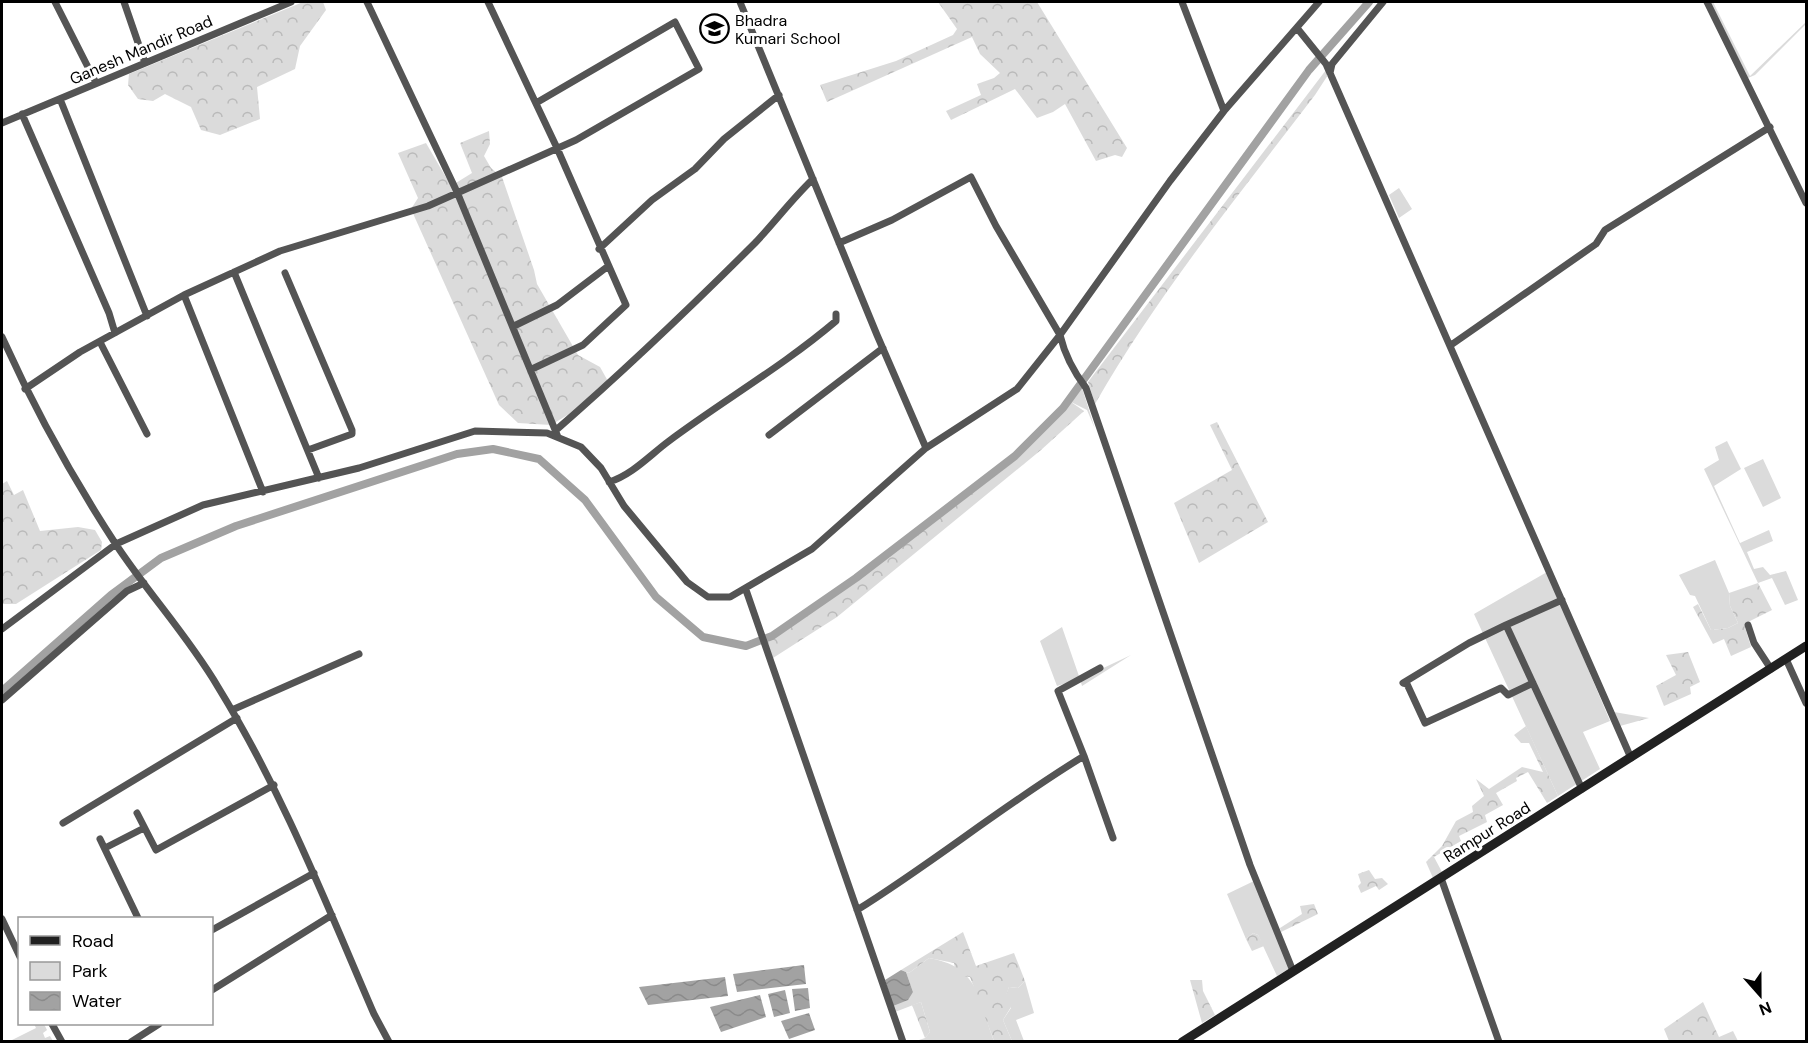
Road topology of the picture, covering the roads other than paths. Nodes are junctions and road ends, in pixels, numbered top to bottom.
1 (55, 2) edge
2 (123, 2) edge
3 (291, 2) edge
4 (367, 2) edge
5 (488, 2) edge
6 (740, 2) edge
7 (1182, 2) edge
8 (1319, 2) edge
9 (1383, 2) edge
10 (1707, 2) edge
11 (1297, 28) junction
12 (145, 63) junction
13 (1330, 74) junction
14 (96, 83) junction
15 (779, 94) junction
16 (60, 99) junction
17 (536, 103) junction
18 (1224, 111) junction
19 (22, 114) junction
20 (2, 123) edge
21 (1770, 127) junction
22 (557, 148) junction
23 (813, 179) junction
24 (457, 192) junction
25 (1806, 202) edge
26 (839, 243) junction
27 (599, 249) junction
28 (608, 267) junction
29 (234, 272) junction
30 (285, 273) dead end
31 (184, 295) junction
32 (836, 314) dead end
33 (147, 316) junction
34 (514, 326) junction
35 (115, 333) junction
36 (1060, 335) junction
37 (2, 337) edge
38 (100, 342) junction
39 (1451, 345) junction
40 (883, 348) junction
41 (532, 369) junction
42 (25, 389) junction
43 (147, 434) dead end
44 (556, 434) junction
45 (769, 435) dead end
46 (927, 448) junction
47 (308, 450) junction
48 (319, 478) junction
49 (609, 482) junction
50 (263, 492) junction
51 (116, 544) junction
52 (143, 581) junction
53 (746, 590) junction
54 (1562, 600) junction
55 (1748, 625) dead end
56 (1506, 626) junction
57 (2, 629) edge
58 (1806, 646) edge
59 (359, 654) dead end
60 (1786, 659) junction
61 (1100, 668) dead end
62 (1771, 669) junction
63 (1533, 683) junction
64 (2, 700) edge
65 (1806, 703) edge
66 (232, 710) junction
67 (237, 718) junction
68 (1084, 756) junction
69 (1630, 758) junction
70 (274, 785) junction
71 (1582, 789) junction
72 (137, 813) dead end
73 (63, 823) dead end
74 (144, 828) junction
75 (1113, 838) dead end
76 (100, 839) dead end
77 (105, 848) junction
78 (314, 873) junction
79 (1441, 878) junction
80 (857, 910) junction
81 (332, 915) junction
82 (138, 917) edge
83 (2, 919) edge
84 (213, 929) edge
85 (18, 953) edge
86 (1293, 971) junction
87 (213, 989) edge
88 (53, 1025) edge
89 (156, 1025) edge
90 (62, 1041) edge
91 (131, 1041) edge
92 (389, 1041) edge
93 (903, 1041) edge
94 (1182, 1041) edge
95 (1499, 1041) edge

1 - 14 street
2 - 12 street
3 - 12 street, Ganesh Mandir Road
4 - 24 street
5 - 17 street
6 - 15 street
7 - 18 street
8 - 11 street
9 - 13 street
10 - 21 street
11 - 13 street
11 - 18 street
12 - 14 street, Ganesh Mandir Road
13 - 39 street
14 - 16 street, Ganesh Mandir Road
15 - 23 street
15 - 27 street
16 - 19 street, Ganesh Mandir Road
16 - 33 street
17 - 22 street
17 - 22 street
18 - 36 street
19 - 20 street, Ganesh Mandir Road
19 - 35 street
21 - 25 street
21 - 39 street
22 - 24 street
22 - 27 street
23 - 26 street
23 - 44 street
24 - 29 street
24 - 34 street
26 - 36 street
26 - 40 street
27 - 28 street
28 - 34 street
28 - 41 street
29 - 31 street
29 - 47 street
30 - 47 street
31 - 33 street
31 - 50 street
32 - 49 street
33 - 35 street
34 - 41 street
35 - 38 street
36 - 46 street
36 - 86 street
37 - 42 street
38 - 42 street
38 - 43 street
39 - 54 street
40 - 45 street
40 - 46 street
41 - 44 street
42 - 51 street
44 - 48 street
44 - 49 street
46 - 53 street
47 - 48 street
48 - 50 street
49 - 53 street
50 - 51 street
51 - 52 street
51 - 57 street
52 - 64 street
52 - 66 street
53 - 80 street
54 - 56 street
54 - 69 street
55 - 62 street
56 - 63 street
56 - 63 street
58 - 60 main road, Rampur Road
59 - 66 street
60 - 62 main road, Rampur Road
60 - 65 street
61 - 68 street
62 - 69 main road, Rampur Road
63 - 71 street
66 - 67 street
67 - 70 street
67 - 73 street
68 - 75 street
68 - 80 street
69 - 71 main road, Rampur Road
70 - 74 street
70 - 78 street
71 - 79 main road, Rampur Road
72 - 74 street
74 - 77 street
76 - 77 street
77 - 82 street
78 - 81 street
78 - 84 street
79 - 86 main road, Rampur Road
79 - 95 street
80 - 93 street
81 - 87 street
81 - 92 street
83 - 85 street
86 - 94 main road, Rampur Road
88 - 90 street
89 - 91 street

